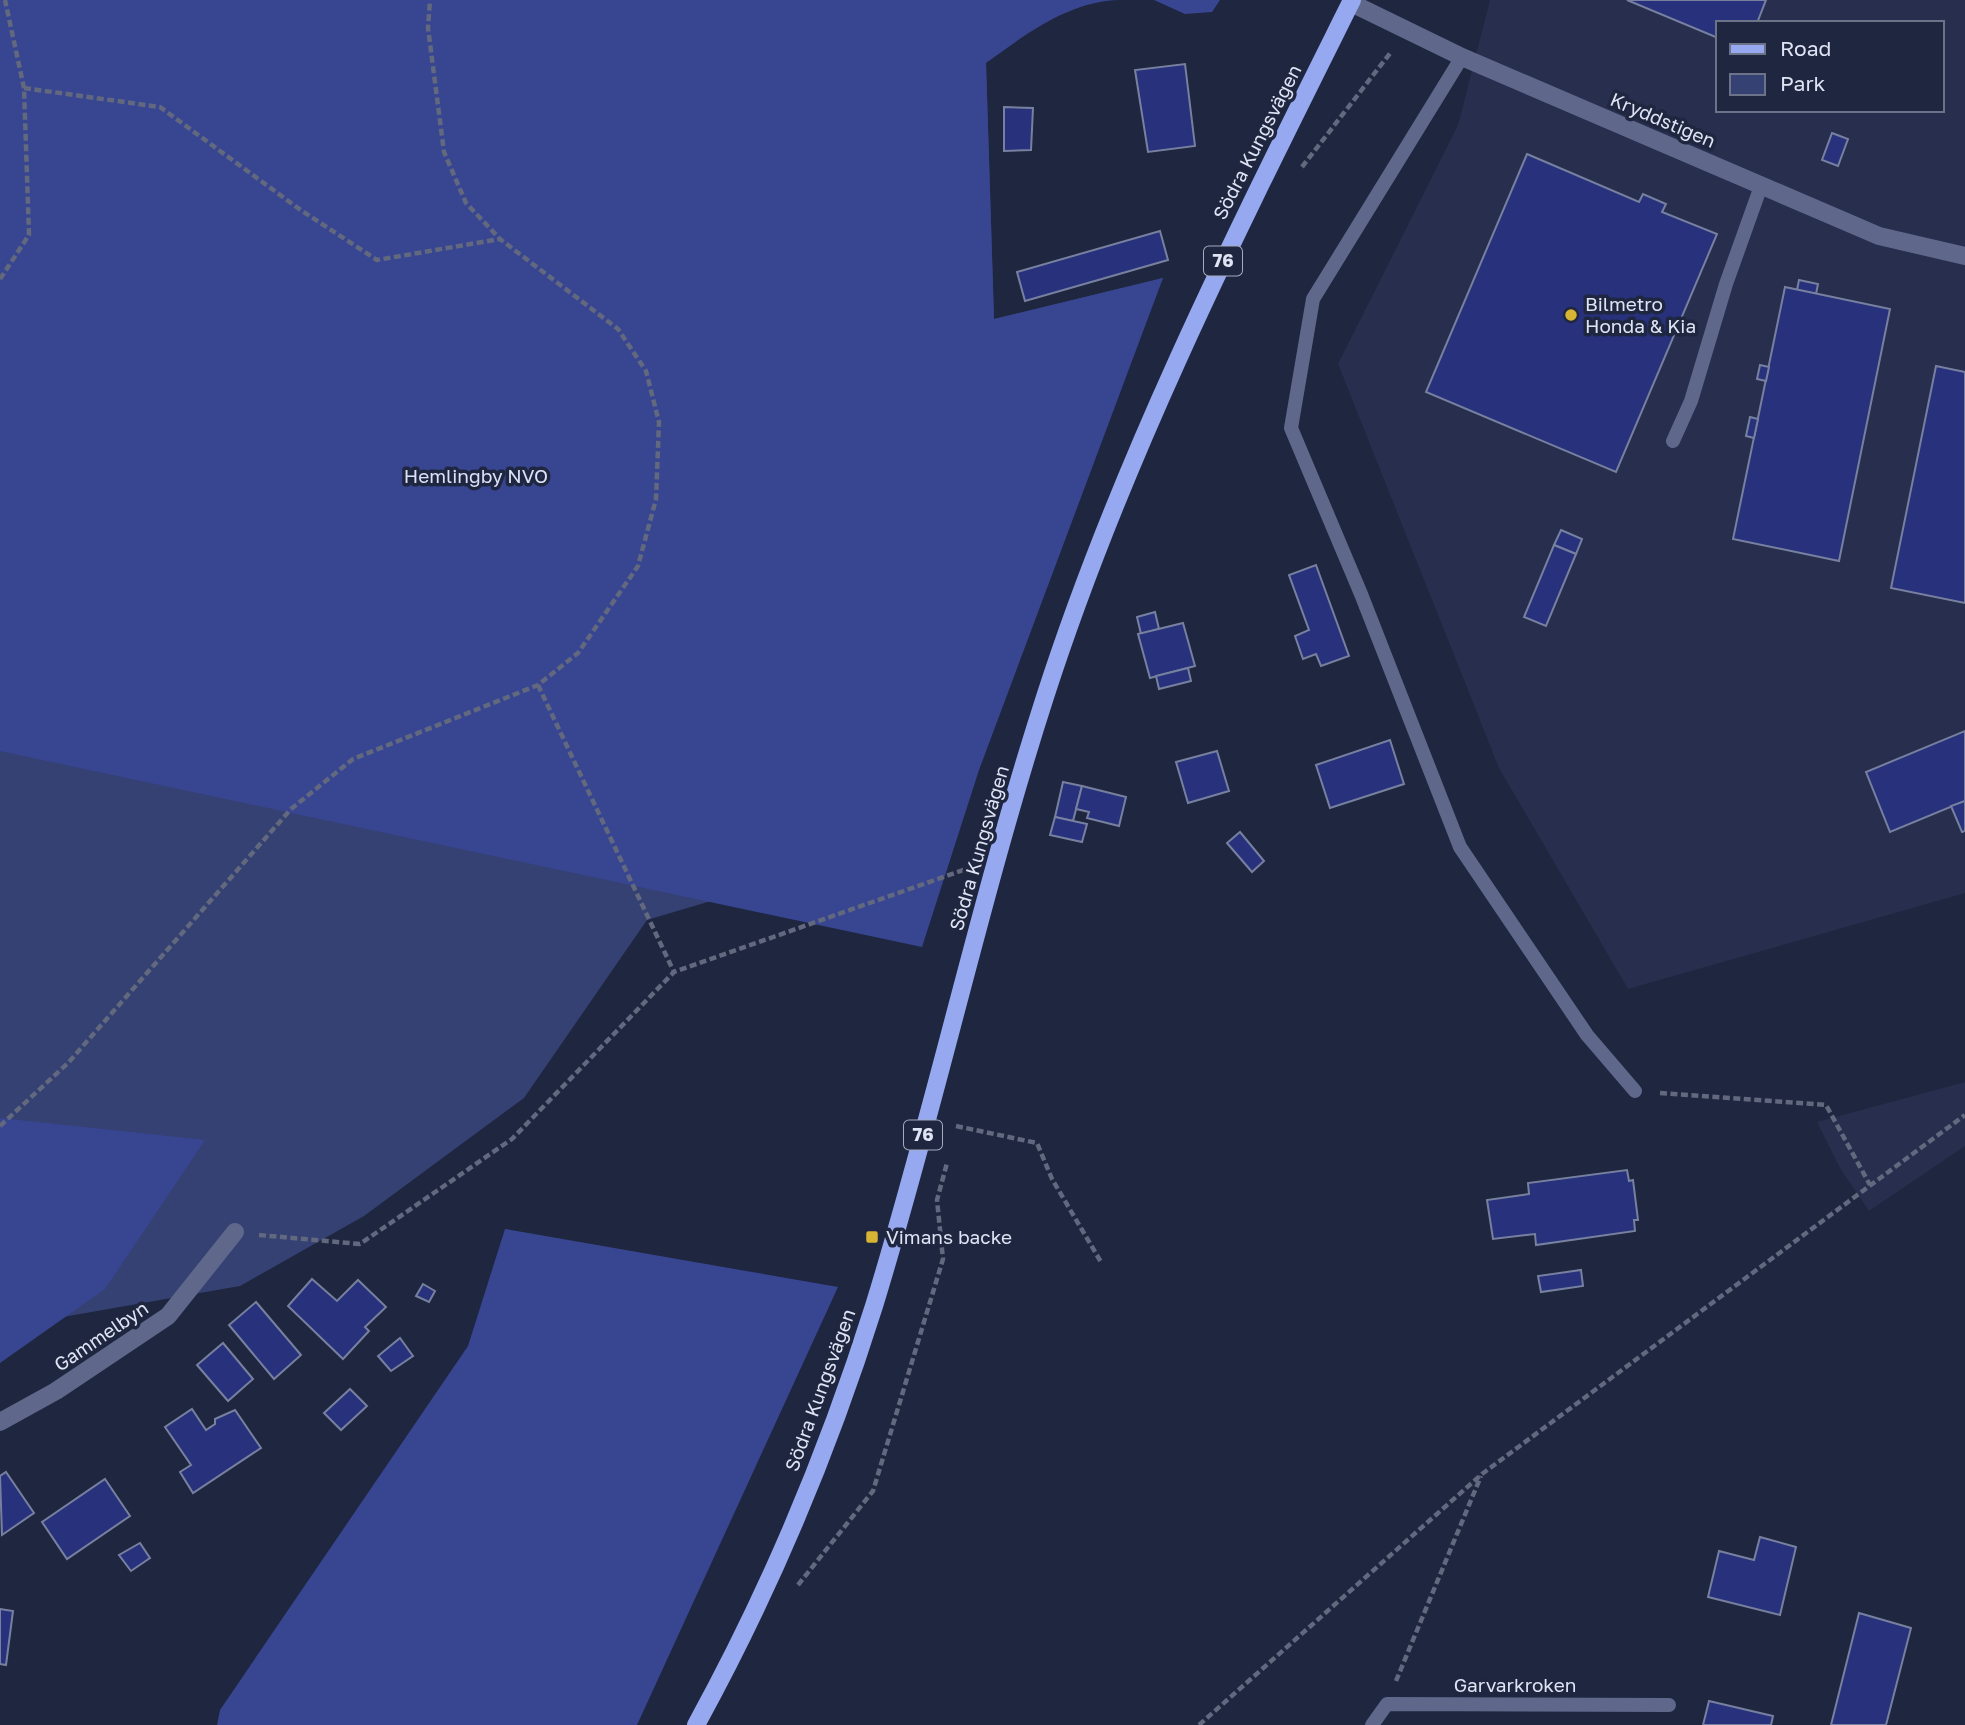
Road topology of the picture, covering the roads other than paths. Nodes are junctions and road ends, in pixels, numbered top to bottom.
1 (1351, 2) edge
2 (1462, 57) junction
3 (1761, 186) junction
4 (1965, 256) edge
5 (1673, 441) dead end
6 (1634, 1091) road end
7 (236, 1233) road end
8 (0, 1422) edge
9 (1669, 1705) dead end
10 (696, 1725) edge
11 (1372, 1725) edge

1 - 2 street, Kryddstigen
1 - 10 main road, Södra Kungsvägen / 76
2 - 3 street, Kryddstigen
2 - 6 lane
3 - 4 street, Kryddstigen
3 - 5 lane
7 - 8 street, Gammelbyn
9 - 11 lane, Garvarkroken

